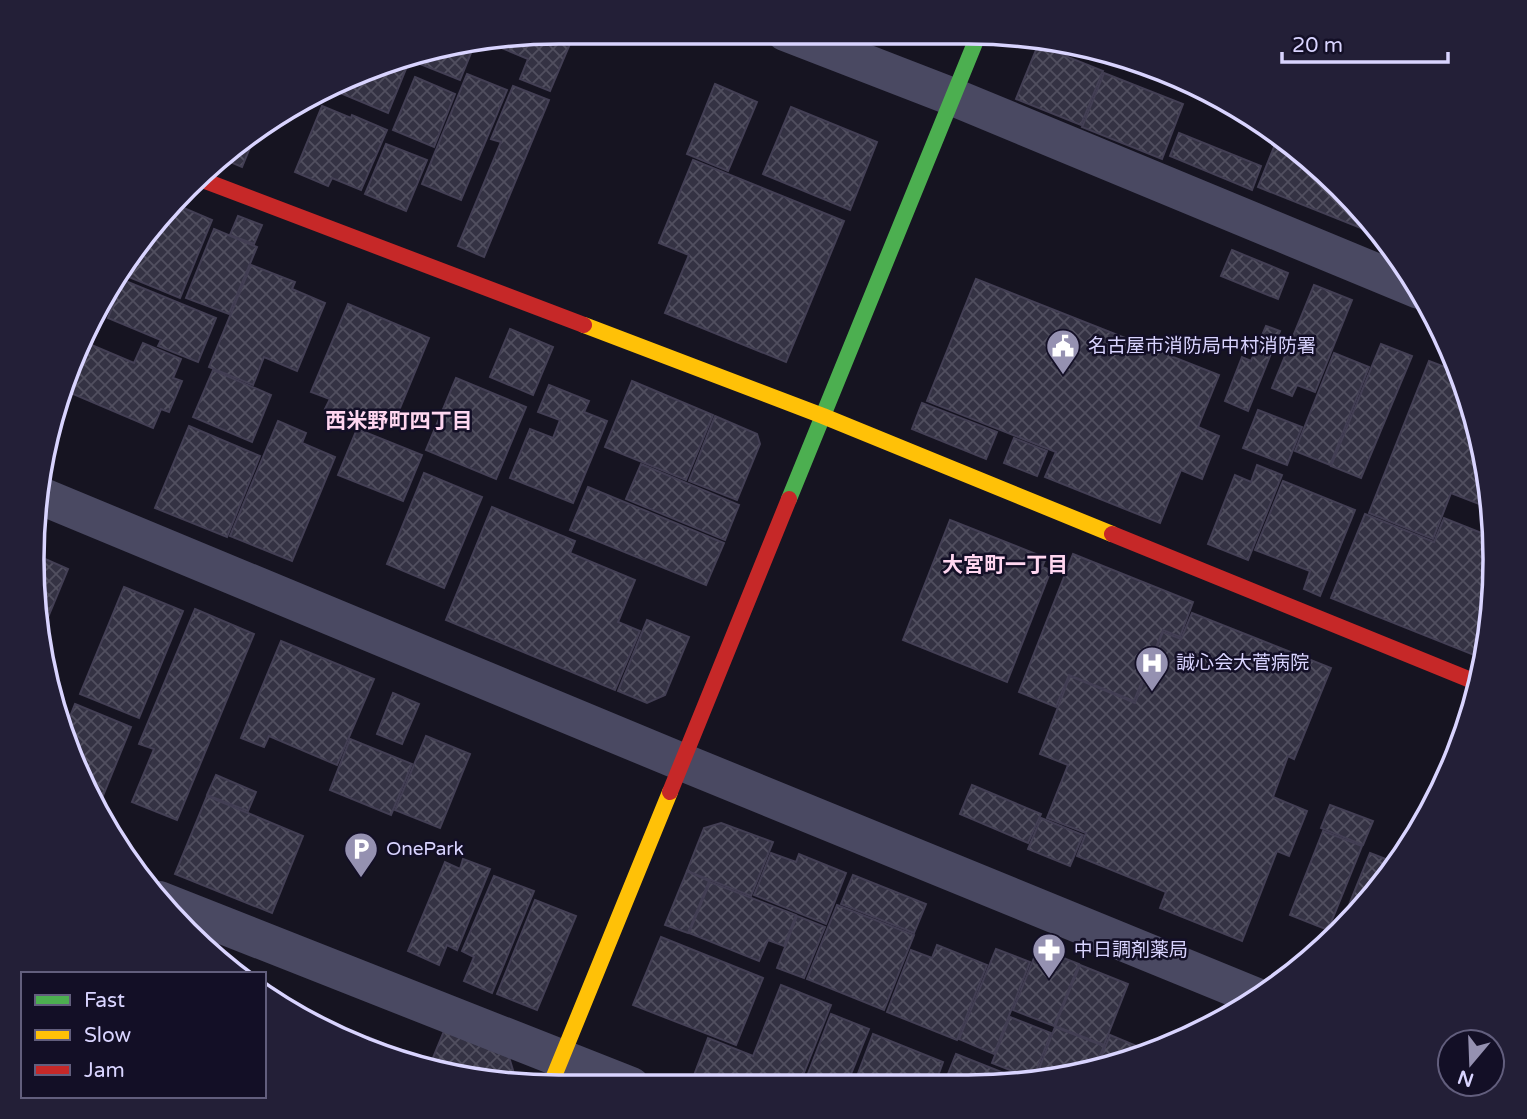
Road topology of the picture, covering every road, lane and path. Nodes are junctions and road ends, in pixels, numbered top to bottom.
1 (816, 44) edge
2 (974, 44) edge
3 (953, 97) junction
4 (208, 182) edge
5 (1402, 283) edge
6 (823, 416) junction
7 (47, 499) edge
8 (1469, 679) edge
9 (682, 762) junction
10 (181, 910) edge
11 (1246, 993) edge
12 (556, 1072) edge

1 - 3 street
2 - 3 street
3 - 5 street
3 - 6 street
4 - 6 street
6 - 8 street
6 - 9 street
7 - 9 street
9 - 11 street
9 - 12 street
10 - 12 street

